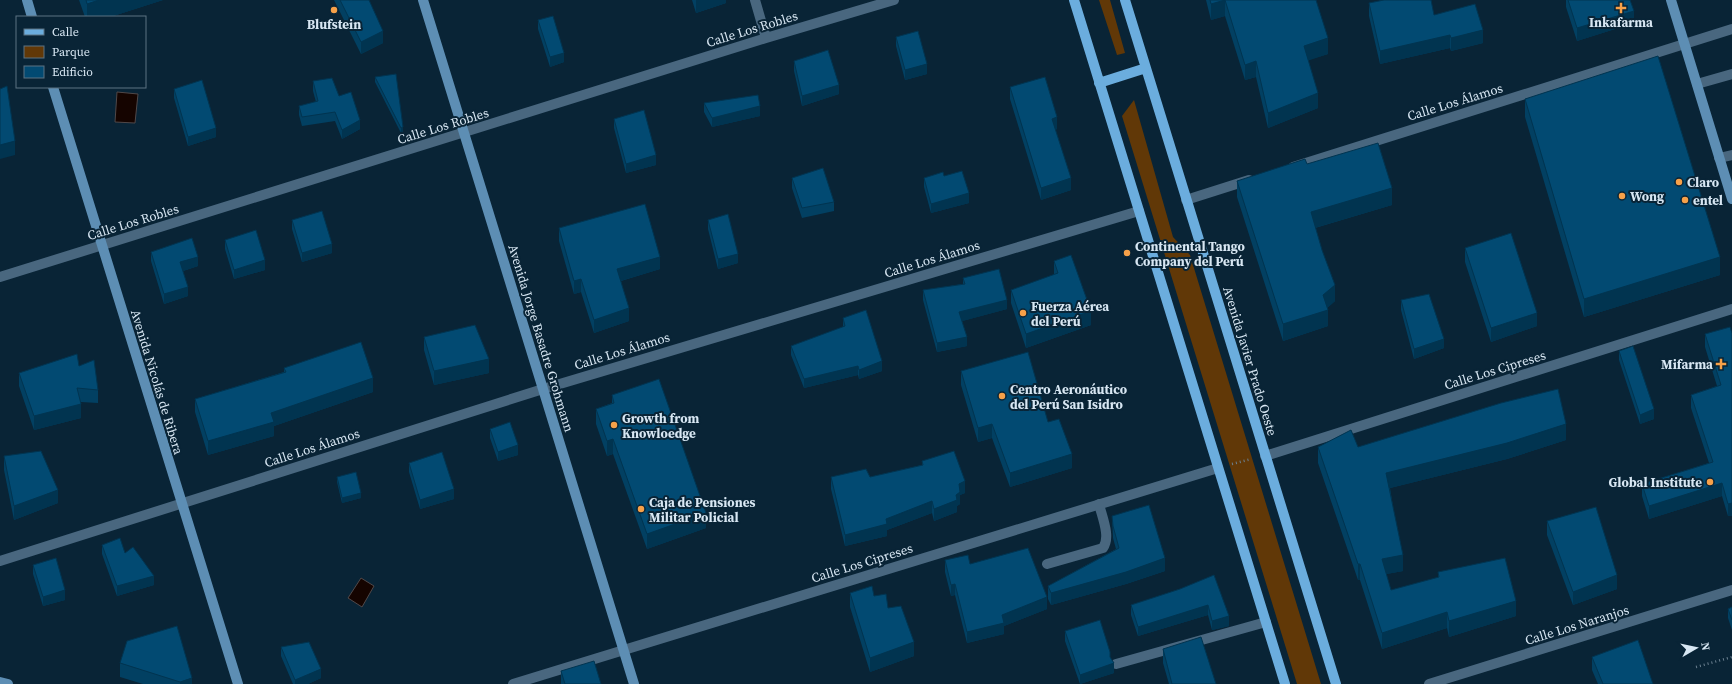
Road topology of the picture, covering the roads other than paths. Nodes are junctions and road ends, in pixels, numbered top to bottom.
1 (27, 0) edge
2 (423, 0) edge
3 (755, 0) edge
4 (894, 0) edge
5 (1074, 0) edge
6 (1125, 0) edge
7 (1672, 0) edge
8 (32, 16) edge
9 (1732, 29) edge
10 (766, 38) junction
11 (1684, 44) junction
12 (1146, 68) junction
13 (1732, 74) edge
14 (1099, 83) junction
15 (1697, 84) junction
16 (53, 88) edge
17 (464, 133) junction
18 (1732, 155) edge
19 (1720, 158) junction
20 (1285, 169) edge
21 (1262, 176) edge
22 (1732, 199) edge
23 (1186, 200) junction
24 (1139, 211) junction
25 (101, 246) junction
26 (0, 277) edge
27 (1732, 309) edge
28 (542, 389) junction
29 (1265, 456) junction
30 (1218, 468) junction
31 (181, 503) junction
32 (1099, 504) junction
33 (0, 561) edge
34 (1047, 564) dead end
35 (1732, 590) edge
36 (1266, 622) junction
37 (623, 650) junction
38 (1116, 664) dead end
39 (0, 682) edge
40 (8, 684) edge
41 (238, 684) edge
42 (513, 684) edge
43 (634, 684) edge
44 (1285, 684) edge
45 (1336, 684) edge
46 (1430, 684) edge

1 - 8 street
2 - 17 street, Avenida Jorge Basadre Grohmann
3 - 10 street
4 - 10 street, Calle Los Robles
5 - 14 main road
6 - 12 main road, Avenida Javier Prado Oeste
7 - 11 street
9 - 11 street, Calle Los Álamos
10 - 17 street, Calle Los Robles
11 - 15 street
11 - 20 street, Calle Los Álamos
12 - 14 main road
12 - 23 main road, Avenida Javier Prado Oeste
13 - 15 street
14 - 24 main road
15 - 19 street
16 - 25 street, Avenida Nicolás de Ribera
17 - 25 street, Calle Los Robles
17 - 28 street, Avenida Jorge Basadre Grohmann
18 - 19 street
19 - 22 street
21 - 23 street
23 - 29 main road, Avenida Javier Prado Oeste
24 - 28 street, Calle Los Álamos
24 - 30 main road
25 - 26 street, Calle Los Robles
25 - 31 street, Avenida Nicolás de Ribera
27 - 29 street, Calle Los Cipreses
28 - 31 street, Calle Los Álamos
28 - 37 street, Avenida Jorge Basadre Grohmann
29 - 45 main road, Avenida Javier Prado Oeste
30 - 32 street, Calle Los Cipreses
30 - 36 main road
31 - 33 street, Calle Los Álamos
31 - 41 street, Avenida Nicolás de Ribera
32 - 34 street
32 - 37 street, Calle Los Cipreses
35 - 46 street, Calle Los Naranjos
36 - 38 street
36 - 44 main road
37 - 42 street, Calle Los Cipreses
37 - 43 street, Avenida Jorge Basadre Grohmann
39 - 40 street

